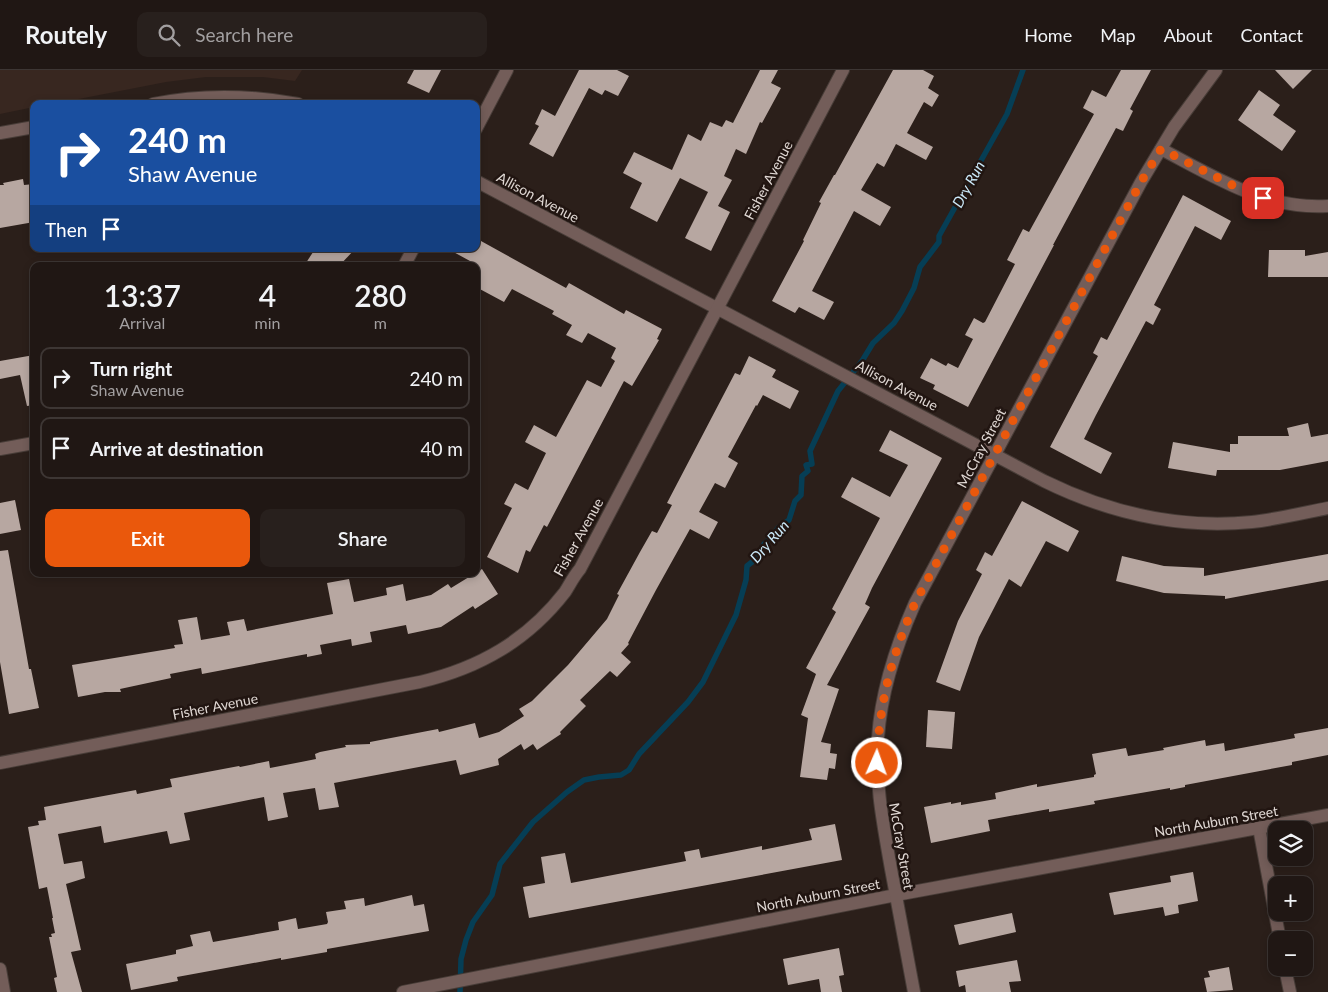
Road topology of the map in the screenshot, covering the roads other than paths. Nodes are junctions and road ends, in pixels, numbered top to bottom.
1 (507, 70) edge
2 (843, 70) edge
3 (1216, 70) edge
4 (177, 100) edge
5 (274, 100) edge
6 (480, 121) edge
7 (30, 128) edge
8 (0, 133) edge
9 (1161, 149) junction
10 (480, 183) edge
11 (1328, 206) edge
12 (717, 308) junction
13 (30, 444) edge
14 (0, 449) edge
15 (995, 455) junction
16 (1328, 508) edge
17 (0, 763) edge
18 (1328, 815) edge
19 (1260, 828) junction
20 (896, 895) junction
21 (1278, 931) edge
22 (0, 969) edge
23 (1287, 976) edge
24 (4, 992) edge
25 (403, 992) edge
26 (914, 992) edge
27 (1290, 992) edge

1 - 6 street
2 - 12 street, Fisher Avenue
3 - 9 street, McCray Street
4 - 5 street
7 - 8 street
9 - 11 street
9 - 15 street, McCray Street
10 - 12 street, Allison Avenue
12 - 15 street, Allison Avenue
12 - 17 street, Fisher Avenue
13 - 14 street
15 - 16 street, Allison Avenue
15 - 20 street, McCray Street
18 - 19 street, North Auburn Street
19 - 20 street, North Auburn Street
19 - 21 street
20 - 25 street, North Auburn Street
20 - 26 street, McCray Street
22 - 24 street
23 - 27 street

